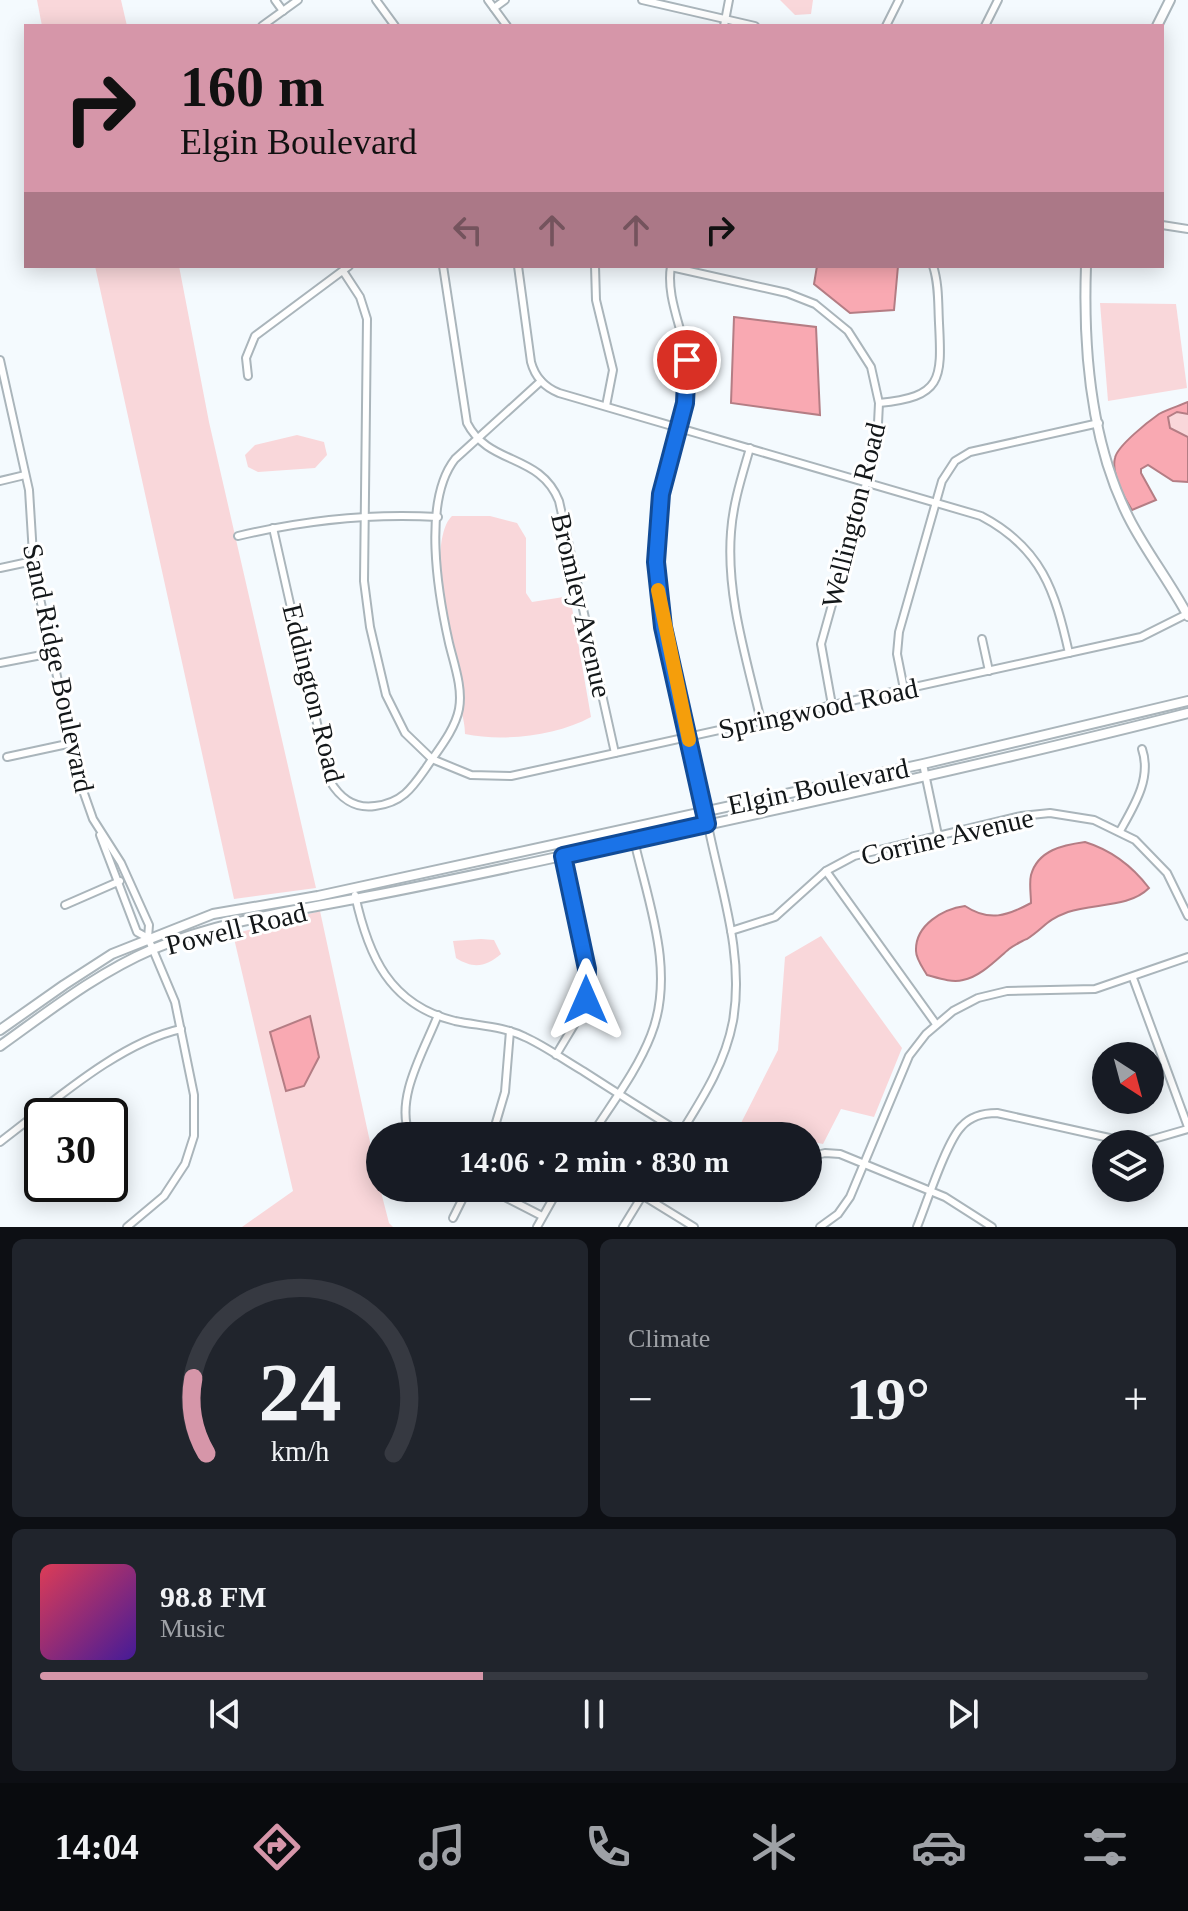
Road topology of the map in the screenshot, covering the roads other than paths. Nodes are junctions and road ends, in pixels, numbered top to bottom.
1 (275, 0) edge
2 (298, 0) edge
3 (376, 0) edge
4 (488, 0) edge
5 (505, 0) edge
6 (642, 0) edge
7 (729, 0) edge
8 (899, 0) edge
9 (998, 0) edge
10 (1170, 0) edge
11 (494, 8) junction
12 (283, 11) junction
13 (724, 23) edge
14 (265, 24) edge
15 (394, 24) edge
16 (506, 24) edge
17 (887, 24) edge
18 (986, 24) edge
19 (1158, 24) edge
20 (1164, 225) edge
21 (1188, 229) edge
22 (346, 268) edge
23 (443, 268) edge
24 (518, 268) edge
25 (595, 268) edge
26 (671, 268) edge
27 (680, 268) edge
28 (934, 268) edge
29 (1086, 268) edge
30 (0, 360) edge
31 (248, 376) dead end
32 (541, 381) junction
33 (879, 403) junction
34 (606, 406) junction
35 (1099, 423) junction
36 (678, 427) junction
37 (477, 439) junction
38 (750, 448) junction
39 (25, 475) junction
40 (0, 481) edge
41 (866, 481) junction
42 (936, 502) junction
43 (363, 515) junction
44 (438, 517) junction
45 (273, 528) junction
46 (238, 536) dead end
47 (33, 561) junction
48 (0, 568) edge
49 (1188, 615) edge
50 (982, 639) dead end
51 (52, 653) junction
52 (1069, 653) junction
53 (0, 663) edge
54 (989, 671) junction
55 (904, 689) junction
56 (1188, 701) edge
57 (832, 705) junction
58 (1188, 713) edge
59 (761, 721) junction
60 (688, 737) junction
61 (72, 743) junction
62 (1142, 749) dead end
63 (615, 753) junction
64 (7, 757) dead end
65 (432, 759) junction
66 (923, 764) junction
67 (926, 777) junction
68 (704, 810) junction
69 (707, 824) junction
70 (1120, 831) junction
71 (100, 832) junction
72 (938, 835) junction
73 (634, 840) junction
74 (563, 856) junction
75 (826, 871) junction
76 (127, 877) junction
77 (116, 882) junction
78 (353, 888) junction
79 (356, 899) junction
80 (65, 905) dead end
81 (1188, 916) edge
82 (731, 931) junction
83 (148, 938) junction
84 (153, 949) junction
85 (1188, 957) edge
86 (1133, 978) junction
87 (26, 1011) junction
88 (438, 1015) junction
89 (33, 1022) junction
90 (936, 1024) junction
91 (181, 1029) junction
92 (0, 1030) edge
93 (510, 1031) junction
94 (0, 1046) edge
95 (556, 1055) junction
96 (618, 1093) junction
97 (406, 1122) edge
98 (496, 1122) edge
99 (600, 1122) edge
100 (662, 1122) edge
101 (689, 1122) edge
102 (1188, 1128) edge
103 (0, 1142) edge
104 (822, 1155) edge
105 (864, 1164) junction
106 (932, 1191) junction
107 (461, 1202) edge
108 (514, 1202) edge
109 (550, 1202) edge
110 (638, 1202) edge
111 (653, 1202) edge
112 (542, 1216) junction
113 (453, 1218) dead end
114 (127, 1227) edge
115 (537, 1227) edge
116 (623, 1227) edge
117 (694, 1227) edge
118 (820, 1227) edge
119 (917, 1227) edge
120 (992, 1227) edge

1 - 12 street
2 - 12 street
3 - 15 street
4 - 11 street
5 - 11 street
6 - 13 street
7 - 13 street
8 - 17 street
9 - 18 street
10 - 19 main road
11 - 16 street
12 - 14 street
20 - 21 street
22 - 31 street
22 - 43 street, Springwood Road
23 - 37 street
24 - 32 street
25 - 34 street
26 - 36 street
27 - 33 street, Wellington Road
28 - 33 street
29 - 35 main road
30 - 39 street, Sand Ridge Boulevard
32 - 34 street
32 - 37 street, Eddington Road
33 - 41 street, Wellington Road
34 - 36 street
35 - 42 street
35 - 49 main road
36 - 38 street
36 - 60 street
37 - 44 street, Eddington Road
37 - 63 street, Bromley Avenue
38 - 41 street
38 - 59 street
39 - 40 street
39 - 47 street, Sand Ridge Boulevard
41 - 42 street
41 - 57 street, Wellington Road
42 - 52 street
42 - 55 street
43 - 44 street
43 - 45 street
43 - 65 street, Springwood Road
44 - 65 street, Eddington Road
45 - 46 street
45 - 65 street, Eddington Road
47 - 48 street
47 - 51 street, Sand Ridge Boulevard
49 - 52 street, Springwood Road
50 - 54 street
51 - 53 street
51 - 61 street, Sand Ridge Boulevard
52 - 54 street, Springwood Road
54 - 55 street, Springwood Road
55 - 57 street, Springwood Road
56 - 66 main road, Elgin Boulevard
57 - 59 street, Springwood Road
58 - 67 main road, Elgin Boulevard
59 - 60 street, Springwood Road
60 - 63 street, Springwood Road
60 - 68 street
61 - 64 street
61 - 71 street, Sand Ridge Boulevard
62 - 70 street
63 - 65 street, Springwood Road
66 - 67 street
66 - 68 main road, Elgin Boulevard
67 - 69 main road, Elgin Boulevard
67 - 72 street
68 - 69 street
68 - 78 main road, Elgin Boulevard
69 - 73 main road, Elgin Boulevard
69 - 82 street
70 - 72 street, Corrine Avenue
70 - 81 street, Corrine Avenue
71 - 76 street, Sand Ridge Boulevard
71 - 77 street, Sand Ridge Boulevard
72 - 75 street, Corrine Avenue
73 - 74 main road, Elgin Boulevard
73 - 96 street
74 - 79 main road, Elgin Boulevard
74 - 95 street
75 - 82 street, Corrine Avenue
75 - 90 street
76 - 77 street
76 - 83 street, Sand Ridge Boulevard
77 - 80 street
77 - 83 street, Sand Ridge Boulevard
78 - 79 street
78 - 83 main road, Powell Road
79 - 84 main road, Powell Road
79 - 88 street
82 - 101 street
83 - 84 street
83 - 87 main road, Powell Road
84 - 89 main road, Powell Road
84 - 91 street
85 - 86 street
86 - 90 street
86 - 102 street
87 - 89 street
87 - 92 main road, Powell Road
88 - 93 street
88 - 97 street
89 - 94 main road, Powell Road
90 - 105 street
91 - 103 street
91 - 114 street
93 - 95 street
93 - 98 street
95 - 96 street
96 - 99 street
96 - 100 street
102 - 106 street
104 - 105 street
105 - 106 street
105 - 118 street
106 - 119 street
106 - 120 street
107 - 113 street
108 - 112 street
109 - 112 street
110 - 116 street
111 - 117 street
112 - 115 street

